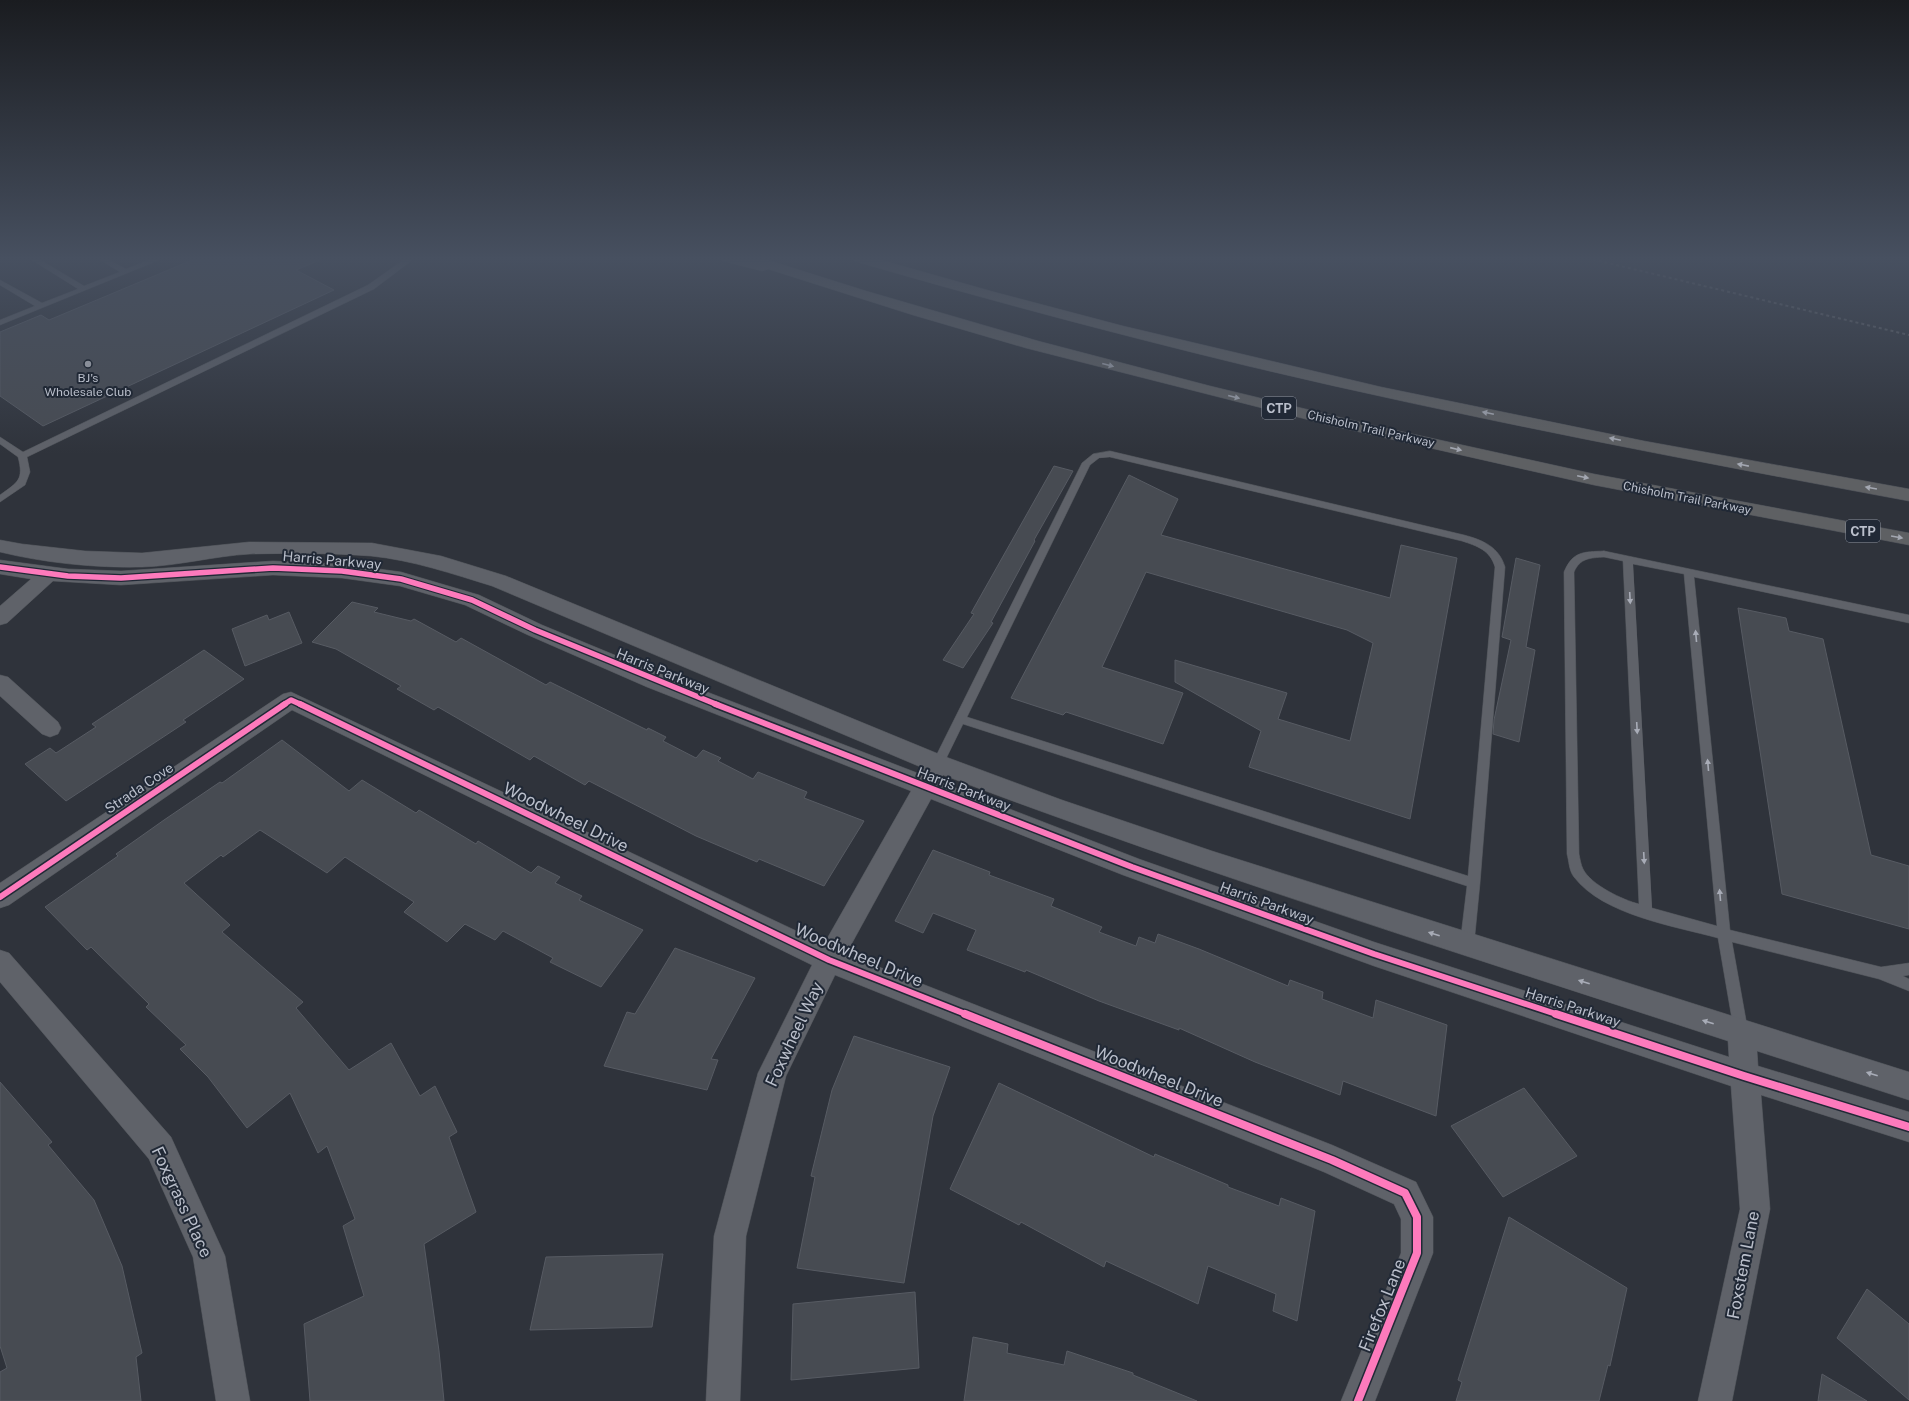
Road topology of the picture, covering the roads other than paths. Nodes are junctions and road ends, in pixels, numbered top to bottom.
1 (296, 323) edge
2 (956, 323) edge
3 (1096, 323) edge
4 (0, 440) edge
5 (22, 456) junction
6 (1909, 495) edge
7 (0, 499) edge
8 (1909, 539) edge
9 (0, 546) edge
10 (1628, 559) junction
11 (0, 567) edge
12 (1689, 573) junction
13 (49, 574) junction
14 (0, 618) edge
15 (1909, 619) edge
16 (0, 683) edge
17 (291, 700) joint
18 (960, 719) junction
19 (50, 728) dead end
20 (932, 775) junction
21 (1474, 883) junction
22 (0, 897) edge
23 (1646, 912) junction
24 (1724, 934) junction
25 (1467, 944) junction
26 (829, 960) junction
27 (0, 962) edge
28 (1909, 969) edge
29 (1880, 973) junction
30 (1909, 985) edge
31 (1741, 1032) junction
32 (1744, 1076) junction
33 (1909, 1086) edge
34 (1909, 1127) edge
35 (1417, 1217) joint
36 (233, 1401) edge
37 (723, 1401) edge
38 (1358, 1401) edge
39 (1715, 1401) edge

1 - 5 lane
2 -> 8 highway, Chisholm Trail Parkway / CTP
6 -> 3 highway
4 - 5 lane
5 - 7 lane
9 - 20 street, Harris Parkway
10 - 12 lane
10 -> 23 lane
10 - 23 lane
11 - 13 street, Harris Parkway
12 - 15 lane
24 -> 12 lane
13 - 14 street
13 - 20 street, Harris Parkway
16 - 19 street
17 - 22 street, Strada Cove
17 - 26 street, Woodwheel Drive
18 - 20 lane
18 - 21 lane
18 - 21 lane
25 -> 20 street, Harris Parkway
20 - 26 street, Foxwheel Way
20 - 32 street, Harris Parkway
21 - 25 lane
23 - 24 lane
24 - 29 lane
24 - 31 lane
31 -> 25 street, Harris Parkway
26 - 35 street, Woodwheel Drive
26 - 37 street, Foxwheel Way
27 - 36 street, Foxgrass Place
28 - 29 lane
29 - 30 lane
31 - 32 street, Foxstem Lane
33 -> 31 street, Harris Parkway
32 - 34 street, Harris Parkway
32 - 39 street, Foxstem Lane
35 - 38 street, Firefox Lane

